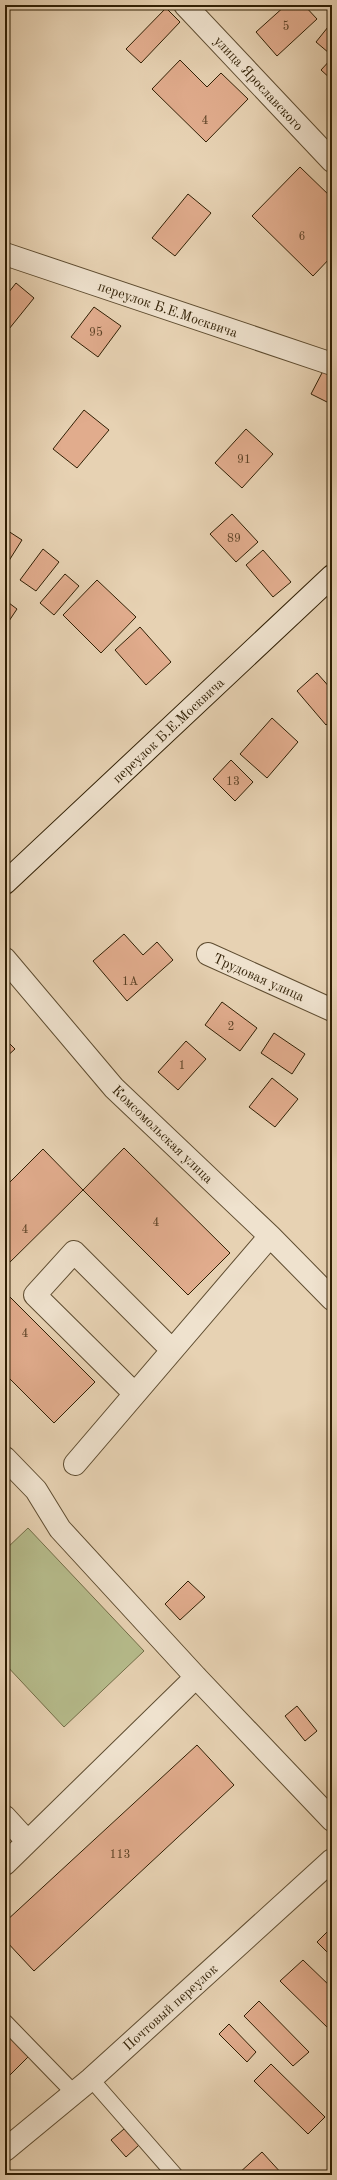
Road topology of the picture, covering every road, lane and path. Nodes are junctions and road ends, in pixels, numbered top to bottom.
1 (186, 5) edge
2 (332, 161) edge
3 (5, 254) edge
4 (332, 364) edge
5 (332, 576) edge
6 (9, 874) edge
7 (208, 954) dead end
8 (5, 959) edge
9 (332, 1010) edge
10 (270, 1236) junction
11 (332, 1299) edge
12 (172, 1350) junction
13 (134, 1394) junction
14 (5, 1458) edge
15 (75, 1464) dead end
16 (196, 1677) junction
17 (5, 1817) edge
18 (332, 1820) edge
19 (27, 1841) junction
20 (332, 1860) edge
21 (5, 1864) edge
22 (5, 2022) edge
23 (91, 2079) junction
24 (74, 2093) junction
25 (5, 2150) edge
26 (175, 2175) edge

1 - 2 street, улица Ярославского
3 - 4 street, переулок Б.Е.Москвича
5 - 6 street, переулок Б.Е.Москвича
7 - 9 street, Трудовая улица
8 - 10 street, Комсомольская улица
10 - 11 street, Комсомольская улица
10 - 12 street
12 - 13 street
12 - 13 street
13 - 15 street
14 - 16 street
16 - 18 street
16 - 19 street
17 - 19 street
19 - 21 street
20 - 23 street, Почтовый переулок
22 - 24 lane
23 - 24 street, Почтовый переулок
23 - 26 lane
24 - 25 street, Почтовый переулок

